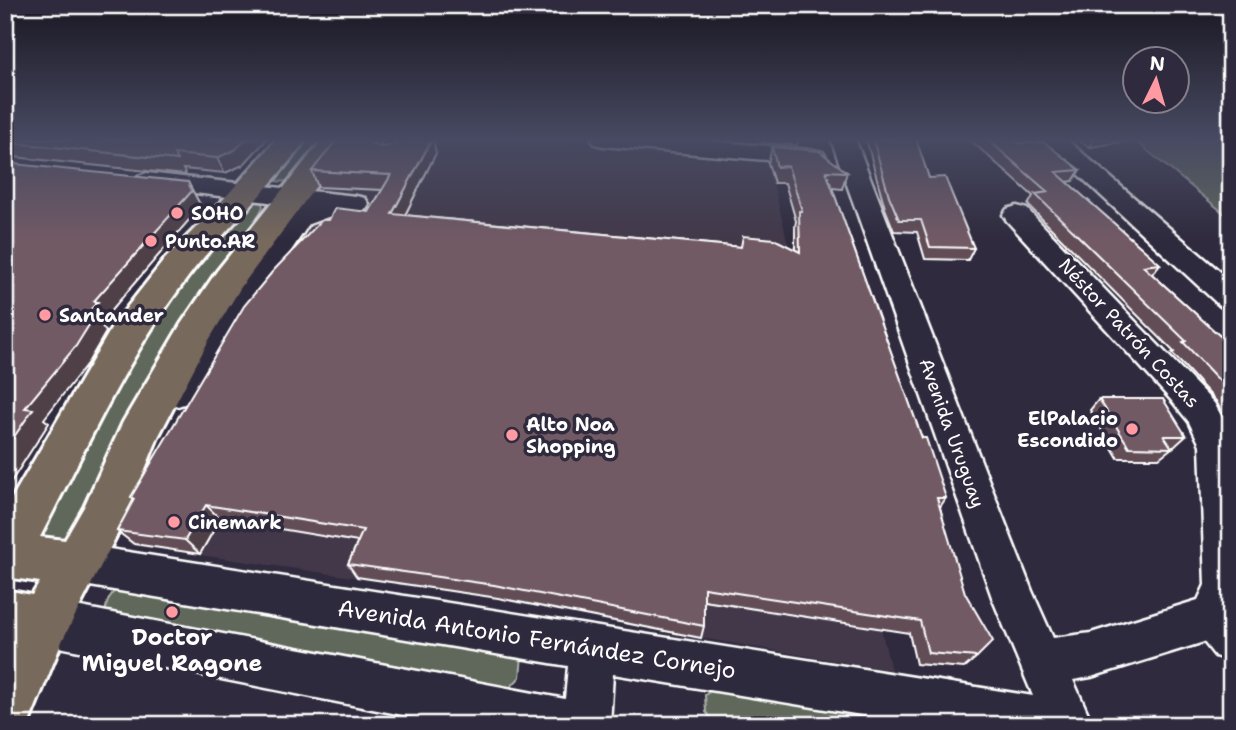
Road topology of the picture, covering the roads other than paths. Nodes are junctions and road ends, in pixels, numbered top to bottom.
1 (262, 173) edge
2 (311, 173) edge
3 (856, 173) edge
4 (1090, 173) edge
5 (116, 178) edge
6 (246, 192) junction
7 (292, 198) junction
8 (1017, 215) dead end
9 (242, 280) junction
10 (1231, 298) edge
11 (5, 555) edge
12 (78, 564) junction
13 (24, 619) edge
14 (1221, 629) edge
15 (592, 647) junction
16 (1041, 662) junction
17 (5, 713) edge
18 (575, 725) edge
19 (586, 725) edge
20 (1068, 725) edge

1 - 6 main road
2 - 7 main road
3 - 16 street, Avenida Uruguay
4 - 10 street
5 - 6 street
6 - 7 street
6 - 11 main road
7 - 9 main road
7 - 9 street
8 - 14 street, Néstor Patrón Costas
9 - 12 main road
11 - 12 main road, Avenida Antonio Fernández Cornejo
12 - 13 main road
12 - 15 street, Avenida Antonio Fernández Cornejo
13 - 17 main road
13 - 18 street
14 - 16 street, Néstor Patrón Costas
15 - 19 street
15 - 20 street, Avenida Antonio Fernández Cornejo
16 - 20 street, Avenida Uruguay

